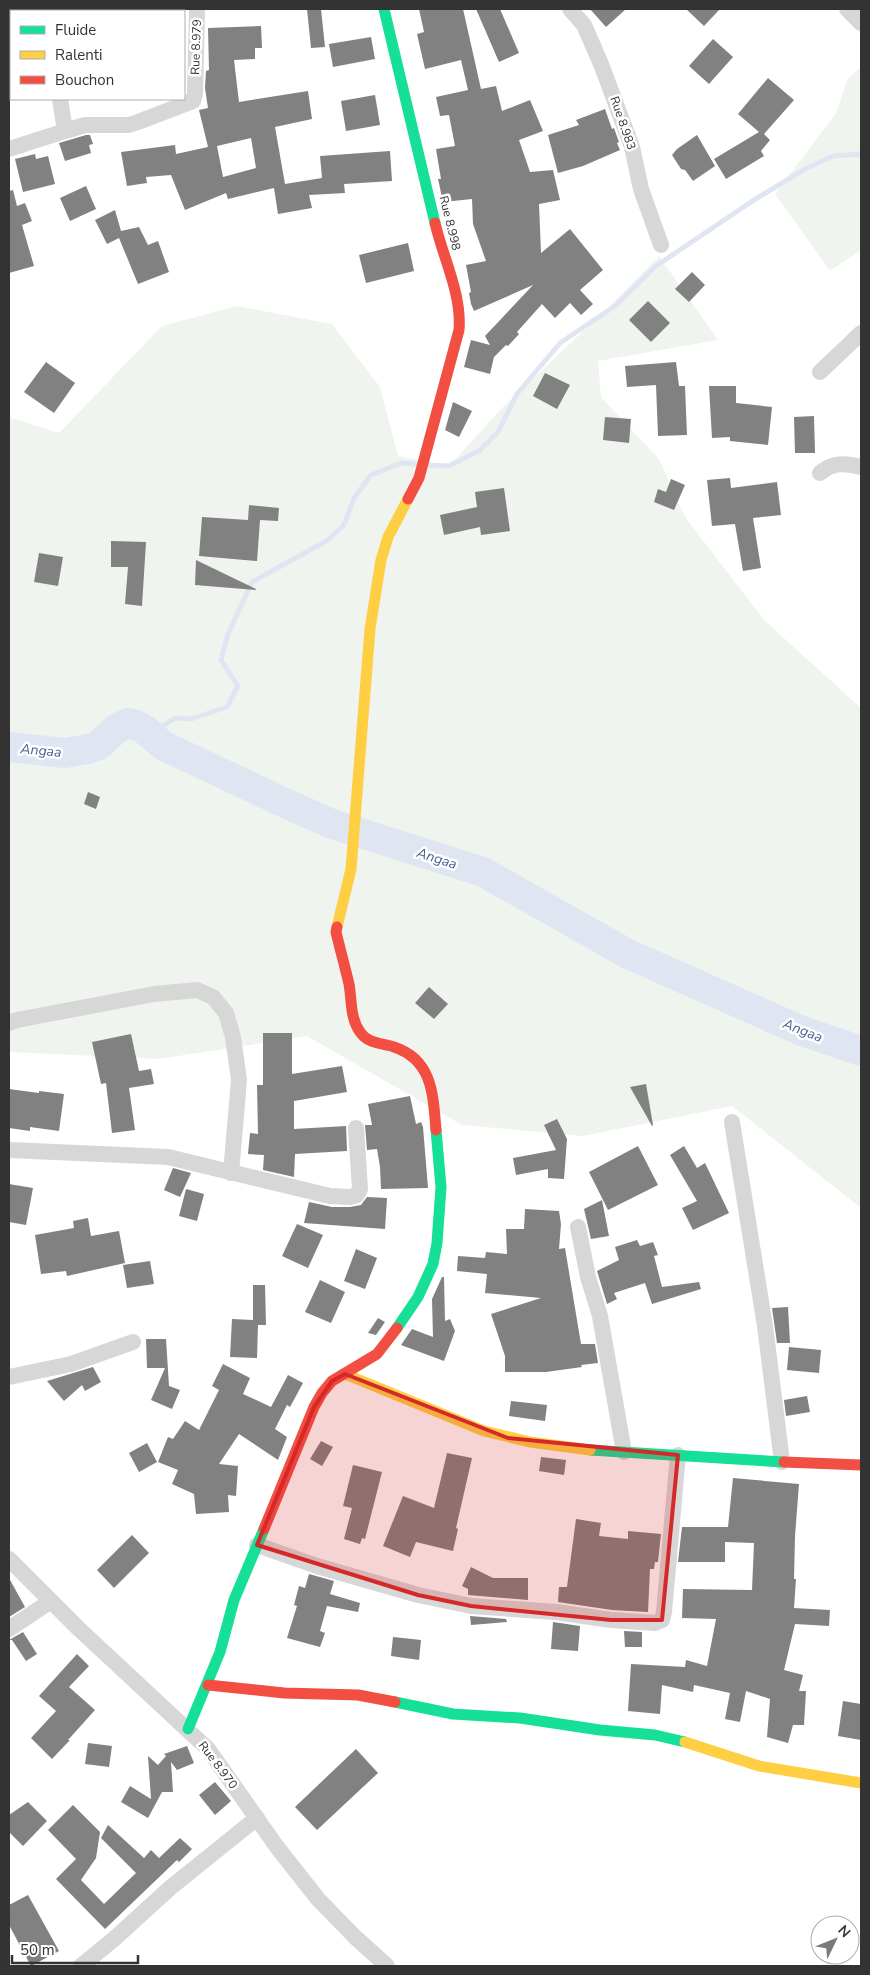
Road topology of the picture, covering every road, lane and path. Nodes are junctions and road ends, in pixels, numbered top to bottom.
1 (197, 9) edge
2 (384, 9) edge
3 (570, 9) edge
4 (846, 9) edge
5 (861, 22) edge
6 (60, 100) edge
7 (65, 131) junction
8 (9, 149) edge
9 (661, 244) dead end
10 (861, 333) edge
11 (820, 372) dead end
12 (861, 467) edge
13 (820, 473) dead end
14 (9, 1023) edge
15 (732, 1122) dead end
16 (356, 1128) dead end
17 (9, 1150) edge
18 (231, 1173) junction
19 (578, 1227) dead end
20 (133, 1342) dead end
21 (345, 1374) junction
22 (9, 1377) edge
23 (624, 1452) junction
24 (678, 1455) junction
25 (782, 1462) junction
26 (861, 1465) edge
27 (257, 1545) junction
28 (9, 1559) edge
29 (51, 1601) junction
30 (9, 1629) edge
31 (208, 1685) junction
32 (188, 1729) junction
33 (861, 1783) edge
34 (257, 1818) junction
35 (81, 1966) edge
36 (387, 1966) edge

1 - 7 street, Rue 8.979
2 - 21 street, Rue 8.998
3 - 9 street, Rue 8.983
4 - 5 street
6 - 7 street
7 - 8 street
10 - 11 street
12 - 13 street
14 - 18 street
15 - 25 street
16 - 18 street
17 - 18 street
19 - 23 street
20 - 22 street
21 - 23 street
21 - 27 street, Rue 8.998
23 - 24 street
24 - 25 street
24 - 27 street
25 - 26 street
27 - 31 street, Rue 8.998
28 - 29 street, Rue 8.970
29 - 30 street
29 - 32 street, Rue 8.970
31 - 32 street, Rue 8.998
31 - 33 street
32 - 34 street, Rue 8.970
34 - 35 street
34 - 36 street, Rue 8.970

